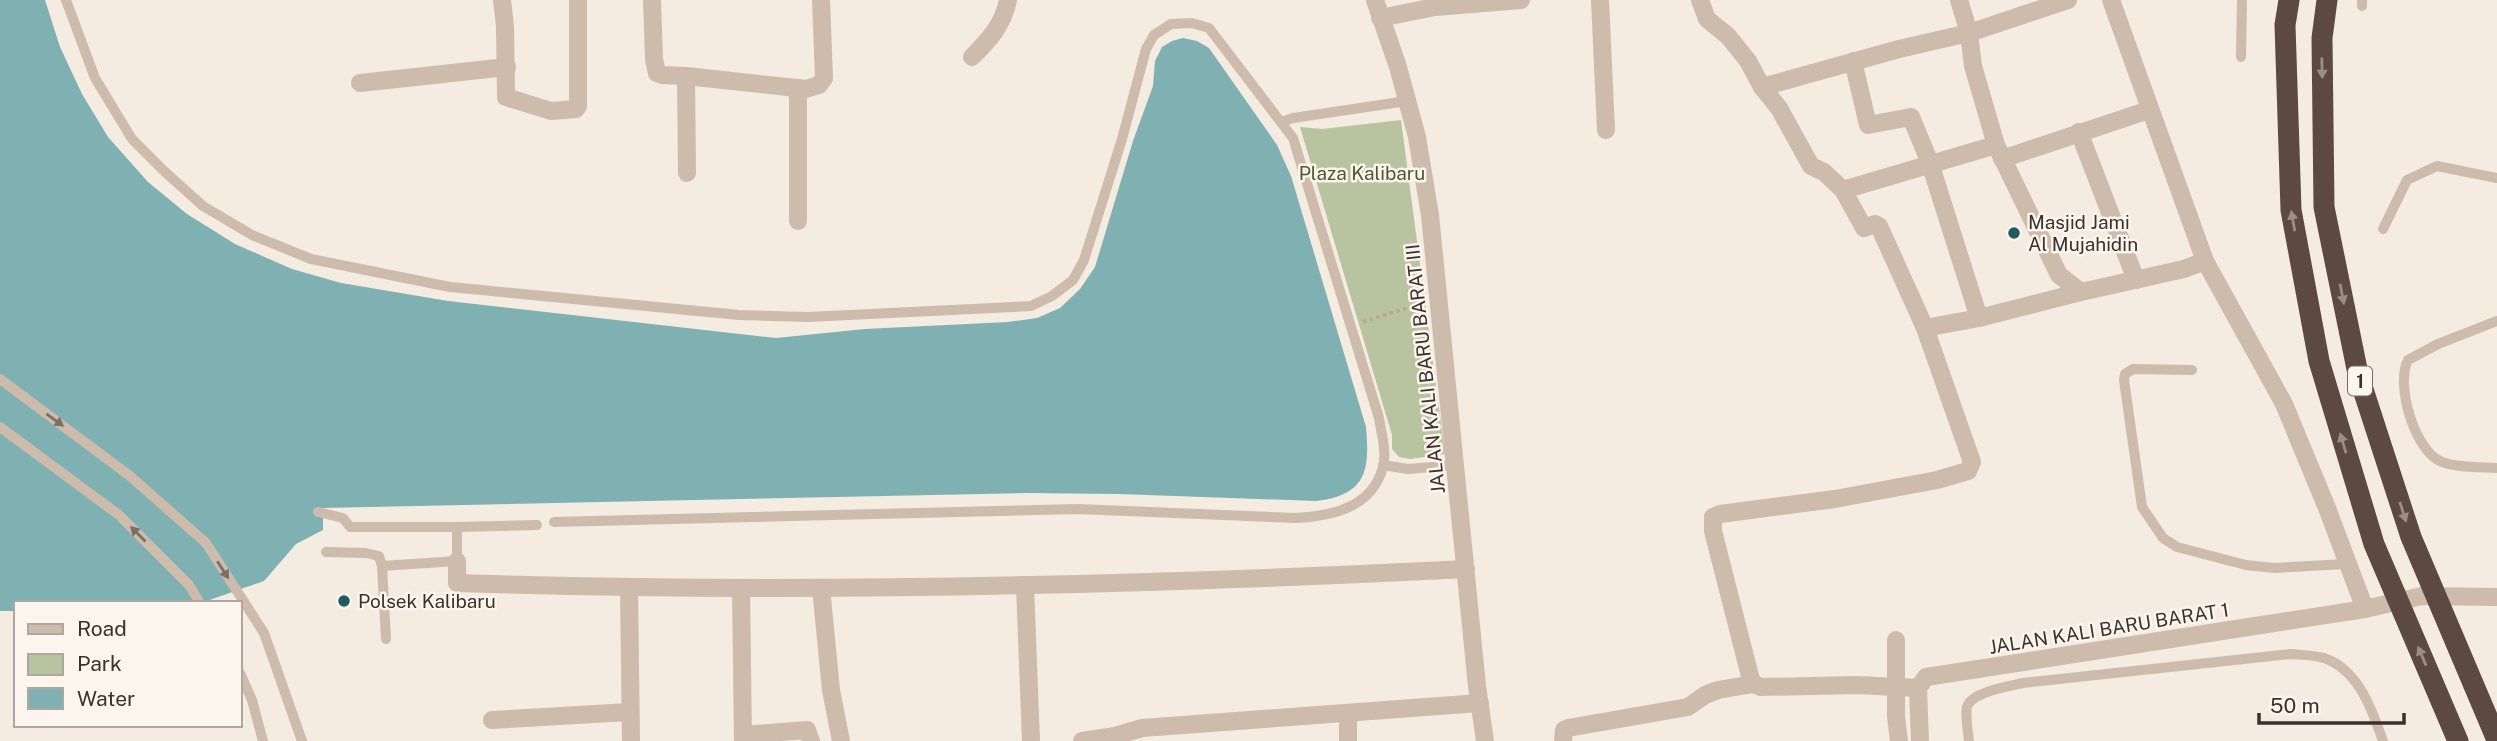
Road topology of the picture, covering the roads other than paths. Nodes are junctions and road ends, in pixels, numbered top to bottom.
1 (66, 0) edge
2 (502, 0) edge
3 (578, 0) edge
4 (652, 0) edge
5 (821, 0) edge
6 (1008, 0) edge
7 (1375, 0) edge
8 (1521, 0) edge
9 (1600, 0) edge
10 (1700, 0) edge
11 (1959, 0) edge
12 (2068, 0) edge
13 (2111, 0) edge
14 (2242, 0) edge
15 (2289, 0) edge
16 (2327, 0) edge
17 (1380, 18) junction
18 (1969, 33) junction
19 (972, 57) dead end
20 (2241, 57) dead end
21 (1853, 61) junction
22 (507, 67) junction
23 (686, 76) junction
24 (360, 83) dead end
25 (1762, 87) junction
26 (798, 88) junction
27 (1407, 101) junction
28 (2150, 110) junction
29 (1281, 122) junction
30 (1606, 130) dead end
31 (2079, 132) junction
32 (1999, 152) junction
33 (1930, 163) junction
34 (687, 173) dead end
35 (2497, 178) edge
36 (1843, 190) junction
37 (798, 221) dead end
38 (2383, 229) dead end
39 (2205, 261) junction
40 (2136, 280) junction
41 (2081, 292) junction
42 (1979, 318) junction
43 (2497, 321) edge
44 (1925, 328) junction
45 (2192, 370) dead end
46 (0, 379) edge
47 (0, 427) edge
48 (1384, 465) junction
49 (1455, 465) junction
50 (2497, 468) edge
51 (318, 512) dead end
52 (554, 522) dead end
53 (537, 524) dead end
54 (457, 527) junction
55 (326, 552) dead end
56 (457, 561) junction
57 (2346, 564) junction
58 (382, 566) junction
59 (1466, 569) junction
60 (1025, 586) junction
61 (741, 588) junction
62 (821, 588) junction
63 (629, 589) junction
64 (2497, 597) edge
65 (199, 601) edge
66 (2365, 609) junction
67 (386, 639) dead end
68 (1895, 640) dead end
69 (242, 678) edge
70 (1753, 684) junction
71 (1895, 686) junction
72 (1917, 688) junction
73 (1480, 703) junction
74 (629, 712) junction
75 (1348, 714) junction
76 (492, 720) dead end
77 (1568, 734) edge
78 (1143, 735) edge
79 (743, 738) edge
80 (2496, 740) edge
81 (263, 741) edge
82 (302, 741) edge
83 (631, 741) edge
84 (811, 741) edge
85 (841, 741) edge
86 (1031, 741) edge
87 (1082, 741) edge
88 (1348, 741) edge
89 (1485, 741) edge
90 (1892, 741) edge
91 (1899, 741) edge
92 (1920, 741) edge
93 (1969, 741) edge
94 (2383, 741) edge
95 (2458, 741) edge

1 - 29 lane
2 - 22 street
3 - 22 street
4 - 23 street
5 - 26 street
6 - 19 street
7 - 17 street, JALAN KALI BARU BARAT III
8 - 17 street
9 - 30 street
10 - 25 street
11 - 18 street
12 - 18 street
13 - 28 street
14 - 20 lane
95 -> 15 highway, 1, bridge
16 -> 80 highway, 1, bridge
17 - 27 street, JALAN KALI BARU BARAT III
18 - 21 street
18 - 32 street
21 - 25 street
21 - 33 street
22 - 24 street
23 - 26 street
23 - 34 street
25 - 36 street
26 - 37 street
27 - 29 lane
27 - 49 street, JALAN KALI BARU BARAT III
28 - 31 street
28 - 39 street
29 - 48 lane
31 - 32 street
31 - 40 street
32 - 33 street
32 - 41 street
33 - 36 street
33 - 42 street
35 - 38 lane
36 - 44 street
39 - 40 street
39 - 57 street
40 - 41 street
41 - 42 street
42 - 44 street
43 - 50 lane
44 - 70 street
45 - 57 lane
46 -> 82 lane
65 -> 47 lane
48 - 49 lane
48 - 52 lane
49 - 59 street, JALAN KALI BARU BARAT III
51 - 54 lane
53 - 54 lane
54 - 56 lane
55 - 58 lane
56 - 58 lane
56 - 63 street
57 - 66 street
58 - 67 lane
59 - 60 street
59 - 73 street, JALAN KALI BARU BARAT III
60 - 62 street
60 - 86 street
61 - 62 street
61 - 63 street
61 - 79 street
62 - 85 street
63 - 74 street
64 - 66 street, JALAN KALI BARU BARAT 1
66 - 72 street, JALAN KALI BARU BARAT 1
68 - 71 street
69 - 81 lane
70 - 71 street
70 - 77 street
71 - 72 street
71 - 91 street
72 - 92 street
73 - 75 street
73 - 89 street, JALAN KALI BARU BARAT III
74 - 76 street
74 - 83 street
75 - 78 street
75 - 88 street
78 - 87 street
79 - 84 street
90 - 91 street
93 - 94 lane

